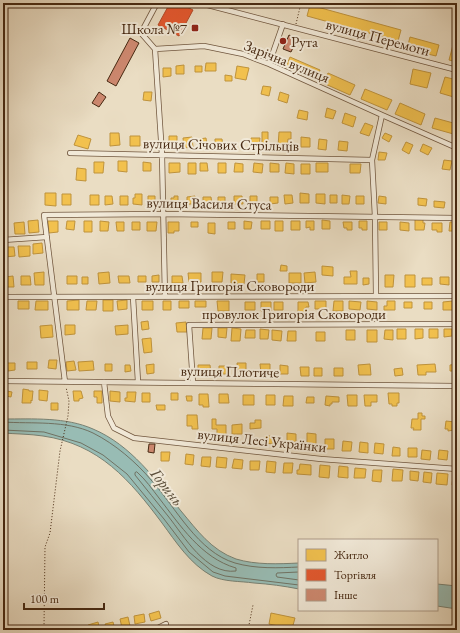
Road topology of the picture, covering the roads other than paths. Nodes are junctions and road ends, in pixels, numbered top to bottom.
1 (157, 3) edge
2 (200, 3) edge
3 (283, 24) junction
4 (155, 49) junction
5 (270, 64) junction
6 (457, 70) edge
7 (382, 116) junction
8 (457, 148) edge
9 (70, 153) dead end
10 (162, 154) junction
11 (372, 160) junction
12 (162, 214) junction
13 (375, 217) junction
14 (457, 218) edge
15 (47, 237) junction
16 (3, 240) edge
17 (376, 296) junction
18 (457, 296) edge
19 (3, 297) edge
20 (54, 297) junction
21 (133, 297) junction
22 (165, 297) junction
23 (457, 324) edge
24 (3, 381) edge
25 (65, 382) junction
26 (104, 382) junction
27 (138, 382) junction
28 (193, 383) junction
29 (457, 386) edge
30 (457, 469) edge
31 (166, 624) dead end
32 (154, 630) edge

1 - 4 street
2 - 3 street, вулиця Перемоги
3 - 5 street
3 - 6 street, вулиця Перемоги
4 - 5 street, Зарічна вулиця
4 - 10 street
5 - 7 street, Зарічна вулиця
7 - 8 street, Зарічна вулиця
7 - 11 street
9 - 10 street, вулиця Січових Стрільців
10 - 11 street, вулиця Січових Стрільців
10 - 12 street
11 - 13 street
12 - 13 street, вулиця Василя Стуса
12 - 15 street, вулиця Василя Стуса
12 - 22 street
13 - 14 street, вулиця Василя Стуса
13 - 17 street
15 - 16 street
15 - 20 street, вулиця Василя Стуса
17 - 18 street, вулиця Григорія Сковороди
17 - 22 street, вулиця Григорія Сковороди
19 - 20 street, вулиця Григорія Сковороди
20 - 21 street, вулиця Григорія Сковороди
20 - 25 street, вулиця Василя Стуса
21 - 22 street, вулиця Григорія Сковороди
21 - 27 street
23 - 28 street, провулок Григорія Сковороди
24 - 25 street, вулиця Плотиче
25 - 26 street, вулиця Плотиче
26 - 27 street, вулиця Плотиче
26 - 30 street, вулиця Лесі Українки
27 - 28 street, вулиця Плотиче
28 - 29 street, вулиця Плотиче
31 - 32 street

